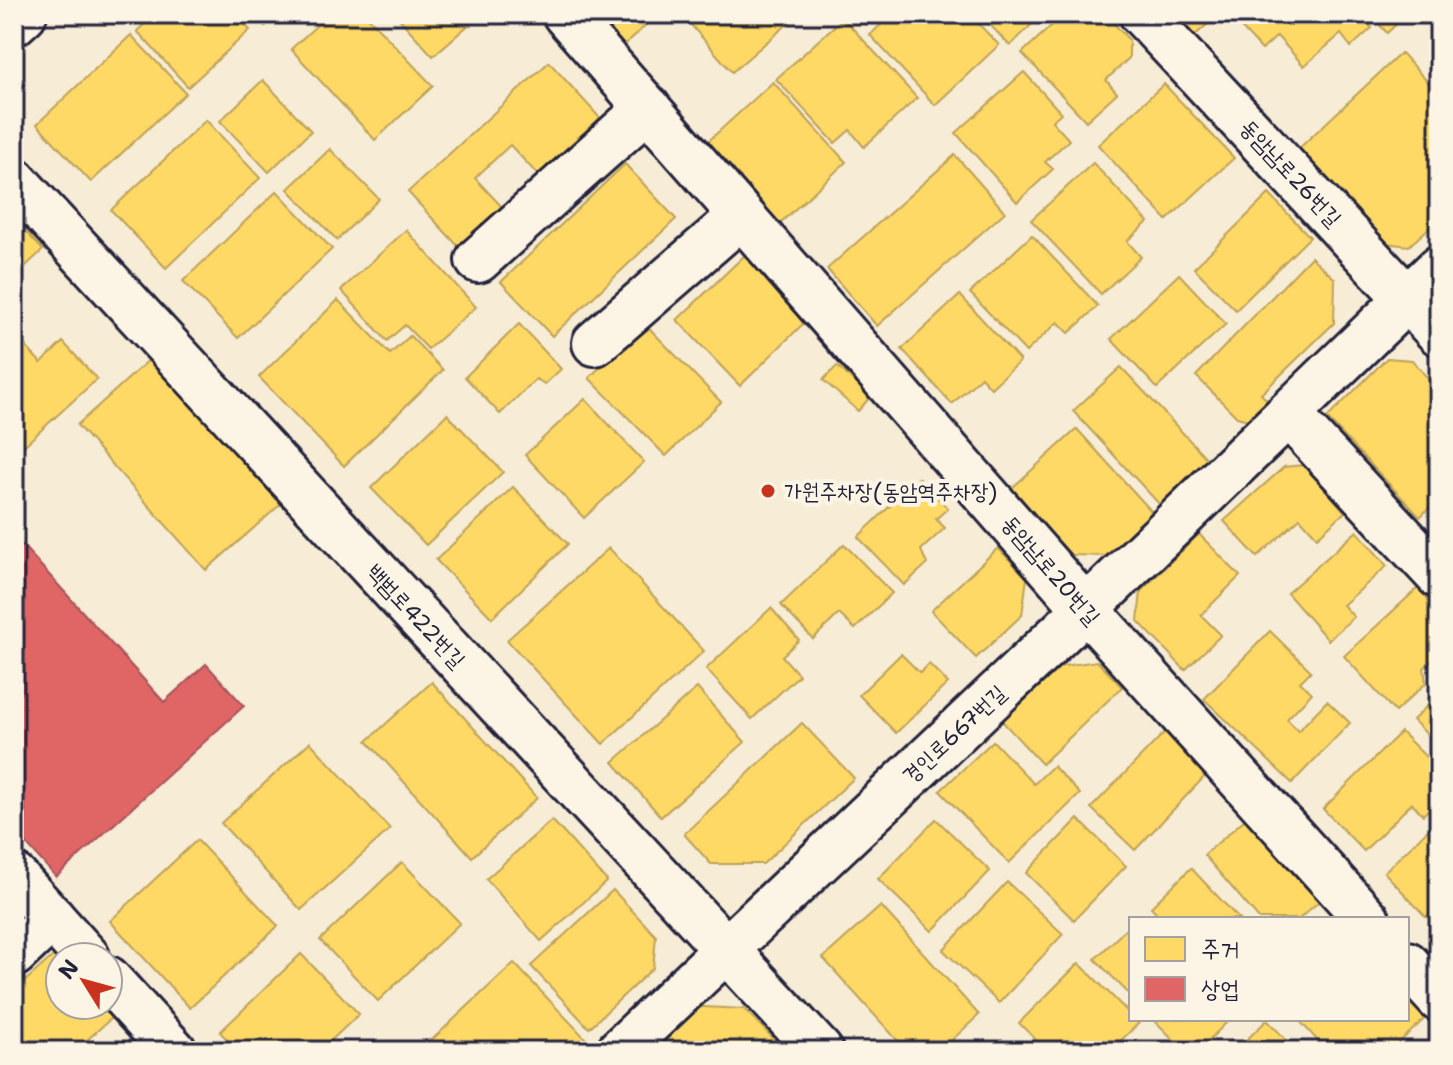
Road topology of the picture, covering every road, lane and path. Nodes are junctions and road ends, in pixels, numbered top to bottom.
1 (24, 14) edge
2 (565, 14) edge
3 (1142, 14) edge
4 (14, 23) edge
5 (648, 108) junction
6 (14, 180) edge
7 (741, 216) junction
8 (478, 260) dead end
9 (1439, 268) edge
10 (1408, 299) junction
11 (1439, 333) edge
12 (595, 343) dead end
13 (1288, 414) junction
14 (1439, 576) edge
15 (1086, 609) junction
16 (14, 876) edge
17 (1365, 917) edge
18 (52, 918) junction
19 (73, 941) edge
20 (725, 950) junction
21 (14, 954) edge
22 (1409, 966) edge
23 (1439, 999) edge
24 (124, 1003) edge
25 (151, 1043) edge
26 (619, 1051) edge
27 (820, 1051) edge

1 - 4 street
2 - 5 street, 동암남로20번길
3 - 10 street, 동암남로26번길
5 - 7 street, 동암남로20번길
5 - 8 street
6 - 20 street, 백범로422번길
7 - 12 street
7 - 15 street, 동암남로20번길
9 - 10 street, 경인로667번길
10 - 11 street, 동암남로26번길
10 - 13 street, 경인로667번길
13 - 14 street
13 - 15 street, 경인로667번길
15 - 17 street, 동암남로20번길
15 - 20 street, 경인로667번길
16 - 18 street
18 - 19 street
18 - 21 street
20 - 26 street, 경인로667번길
20 - 27 street, 백범로422번길
22 - 23 street
24 - 25 street

